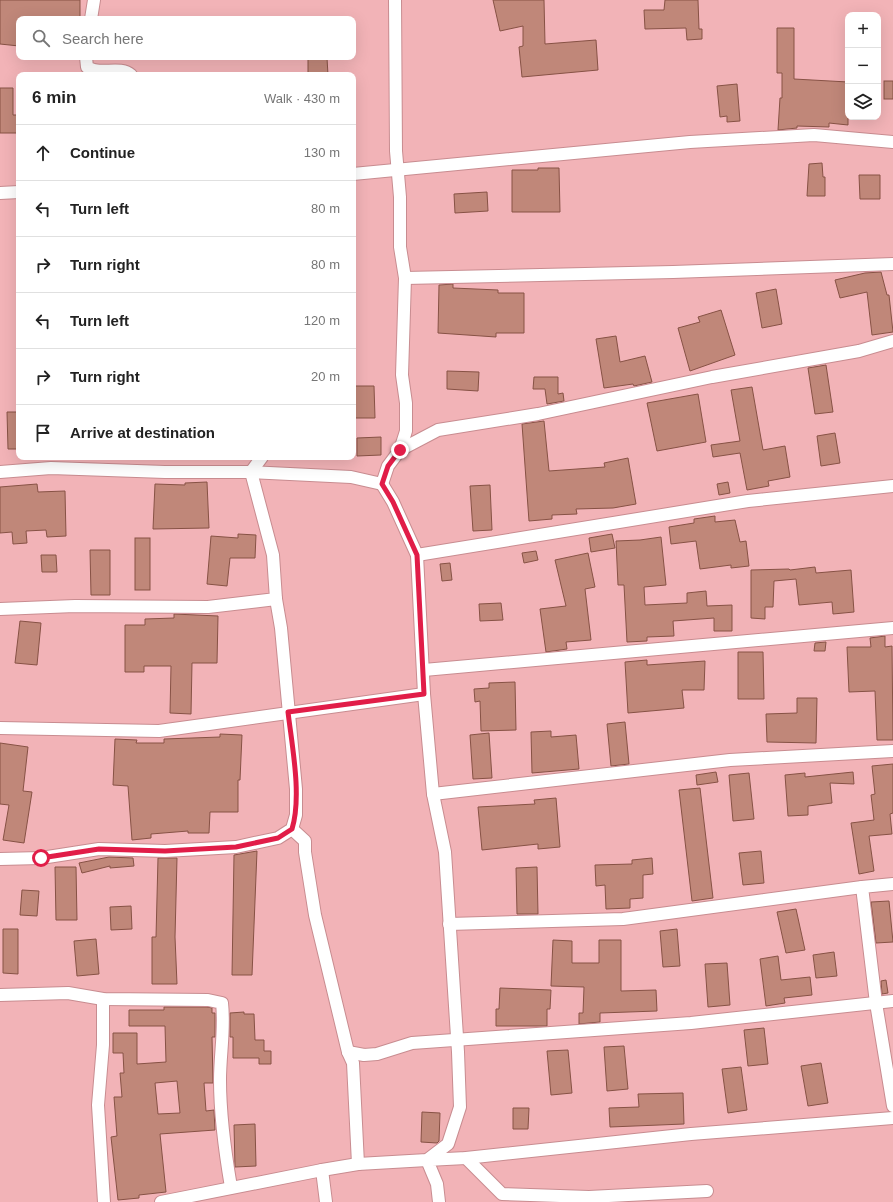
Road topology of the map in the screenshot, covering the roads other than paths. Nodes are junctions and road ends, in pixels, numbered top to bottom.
1 (94, 0) edge
2 (395, 0) edge
3 (91, 16) edge
4 (86, 60) edge
5 (125, 72) edge
6 (893, 142) edge
7 (397, 170) junction
8 (356, 174) edge
9 (16, 192) edge
10 (0, 193) edge
11 (893, 264) edge
12 (405, 278) junction
13 (893, 341) edge
14 (400, 450) junction
15 (260, 460) edge
16 (0, 472) edge
17 (251, 472) junction
18 (382, 484) junction
19 (893, 486) edge
20 (417, 555) junction
21 (276, 599) junction
22 (0, 609) edge
23 (893, 628) edge
24 (424, 670) junction
25 (424, 694) junction
26 (288, 712) junction
27 (0, 728) edge
28 (893, 751) edge
29 (433, 794) junction
30 (292, 829) junction
31 (0, 859) edge
32 (893, 884) edge
33 (862, 887) junction
34 (449, 924) junction
35 (0, 995) edge
36 (103, 999) junction
37 (893, 1001) edge
38 (876, 1003) junction
39 (457, 1040) junction
40 (348, 1052) junction
41 (893, 1106) edge
42 (893, 1118) edge
43 (466, 1158) junction
44 (427, 1160) junction
45 (358, 1164) junction
46 (322, 1170) junction
47 (231, 1187) junction
48 (707, 1191) dead end
49 (104, 1202) edge
50 (161, 1202) edge
51 (326, 1202) edge
52 (439, 1202) edge

1 - 3 street
2 - 7 street
4 - 5 street
6 - 7 street
7 - 8 street
7 - 12 street
9 - 10 street
11 - 12 street
12 - 14 street
13 - 14 street
14 - 18 street
15 - 17 street
16 - 17 street
17 - 18 street
17 - 21 street
18 - 20 street
19 - 20 street
20 - 24 street
21 - 22 street
21 - 26 street
23 - 24 street
24 - 25 street
25 - 26 street
25 - 29 street
26 - 27 street
26 - 30 street
28 - 29 street
29 - 34 street
30 - 31 street
30 - 40 street
32 - 33 street
33 - 34 street
33 - 38 street
34 - 39 street
35 - 36 street
36 - 47 street
36 - 49 street
37 - 38 street
38 - 39 street
38 - 41 street
39 - 40 street
39 - 44 street
40 - 45 street
42 - 43 street
43 - 44 street
43 - 48 street
44 - 45 street
44 - 52 street
45 - 46 street
46 - 47 street
46 - 51 street
47 - 50 street

